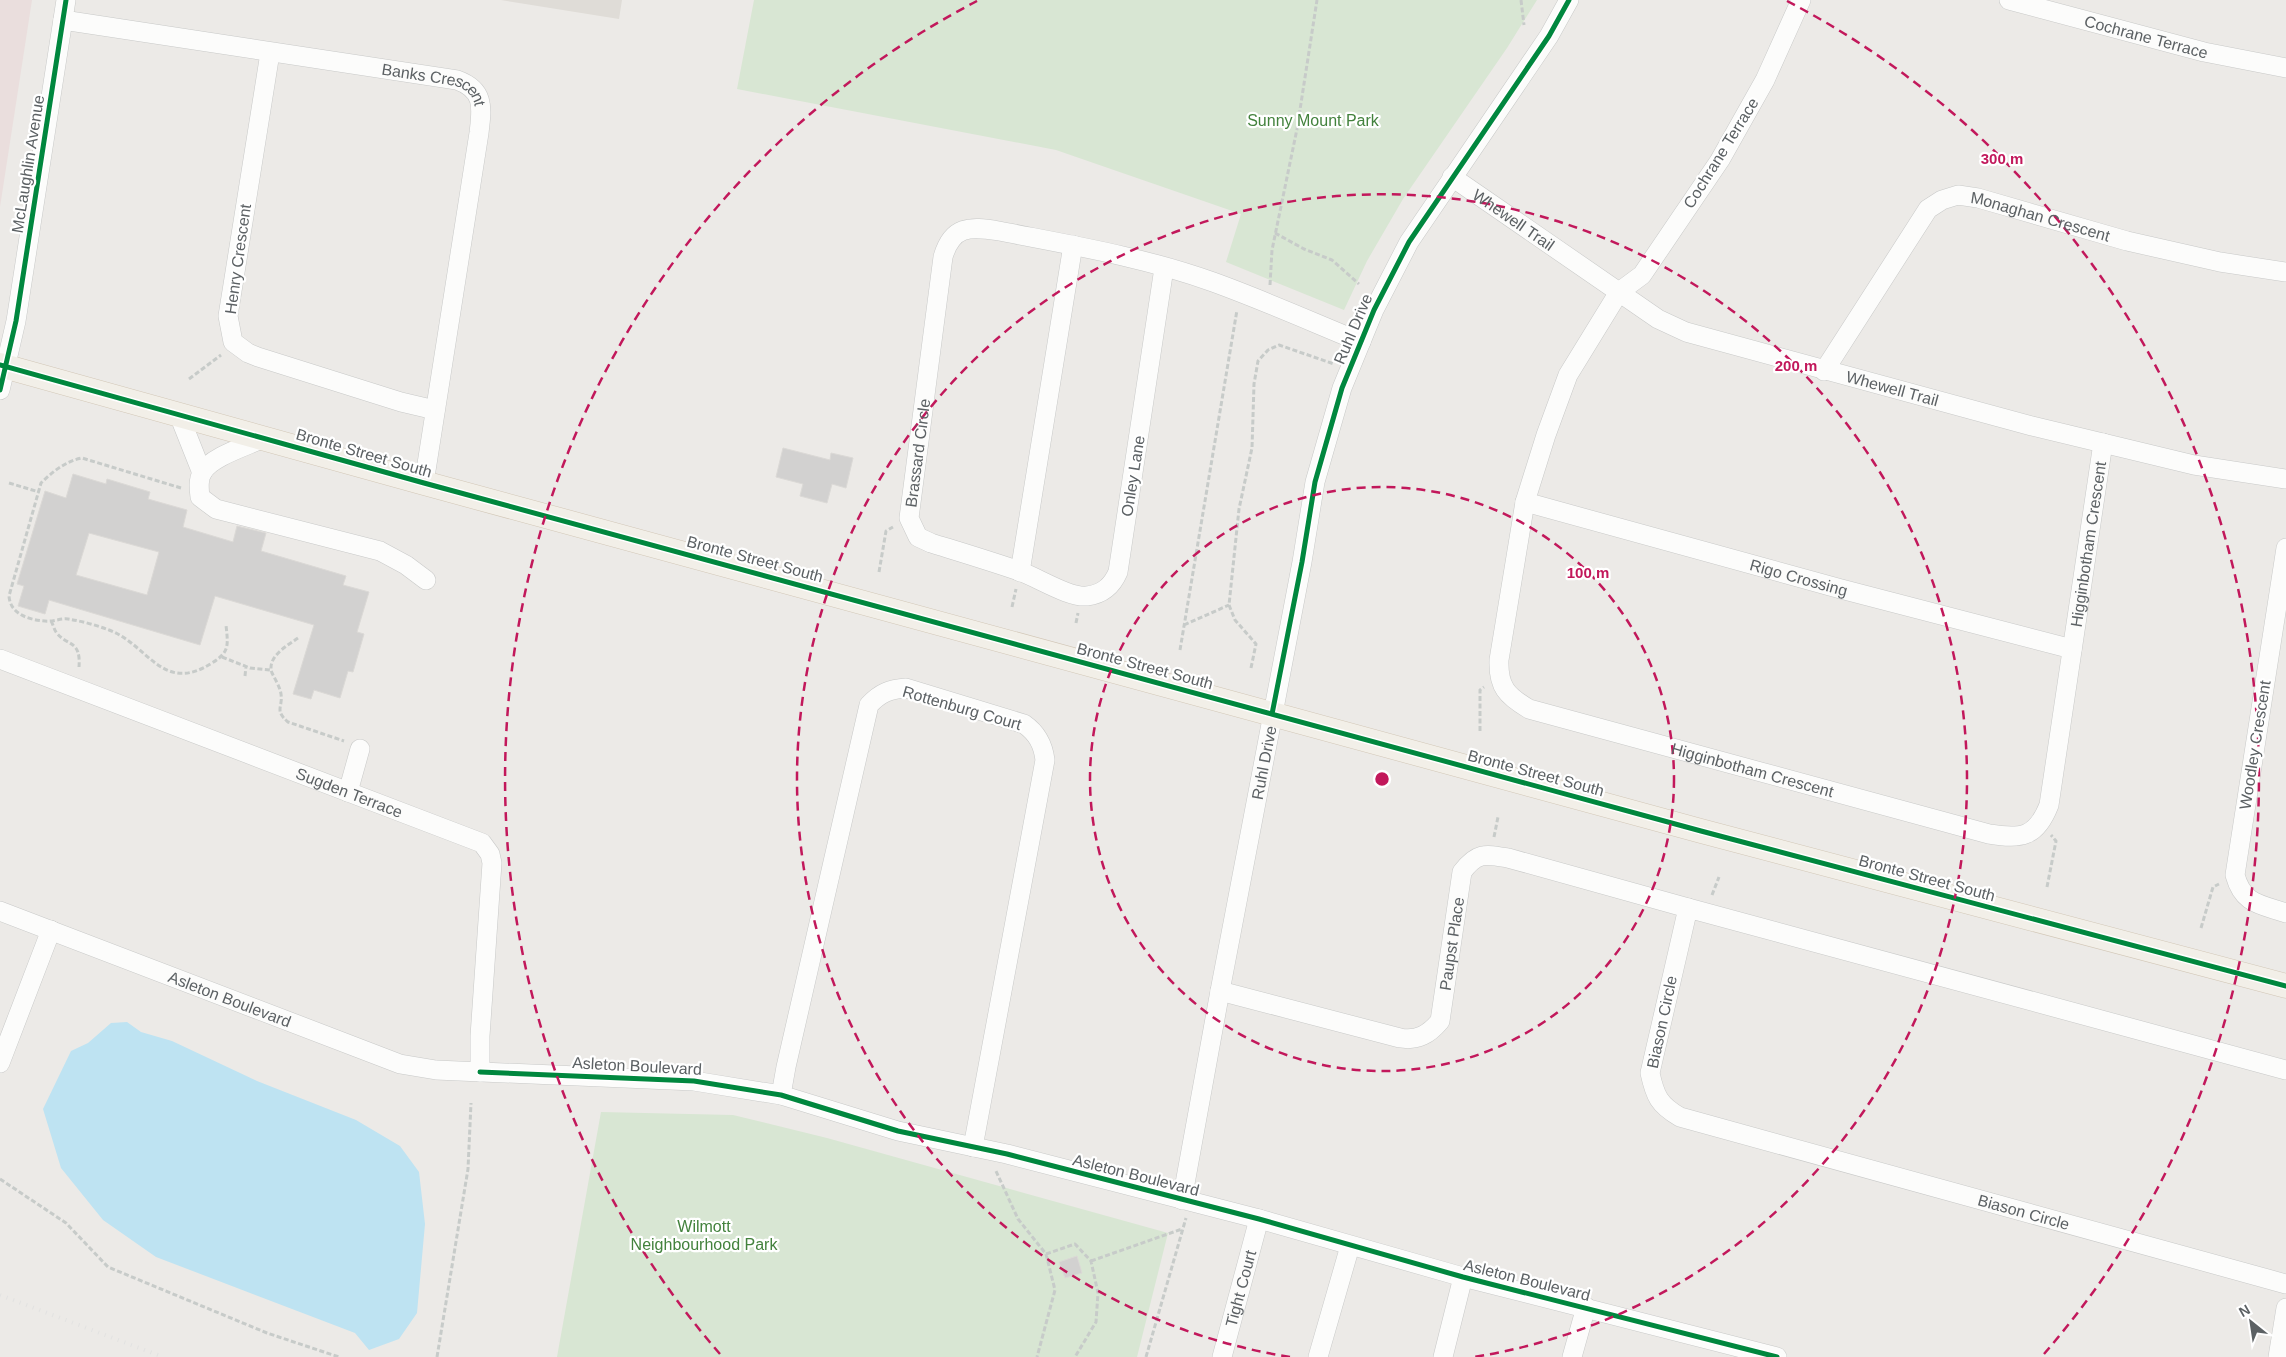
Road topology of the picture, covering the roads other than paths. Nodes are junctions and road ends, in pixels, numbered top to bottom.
1 (66, 0) edge
2 (1569, 0) edge
3 (1801, 0) edge
4 (2009, 0) edge
5 (63, 20) junction
6 (270, 53) junction
7 (2286, 68) edge
8 (1452, 177) junction
9 (1073, 245) junction
10 (1164, 268) junction
11 (2286, 272) edge
12 (1619, 292) junction
13 (1361, 342) junction
14 (3, 365) edge
15 (1824, 371) junction
16 (0, 390) edge
17 (435, 410) junction
18 (180, 415) junction
19 (264, 438) junction
20 (2103, 443) junction
21 (202, 473) junction
22 (2286, 479) edge
23 (424, 483) junction
24 (1525, 502) junction
25 (2286, 548) edge
26 (1020, 572) junction
27 (426, 580) dead end
28 (2072, 649) junction
29 (0, 659) edge
30 (1272, 714) junction
31 (360, 749) road end
32 (348, 792) junction
33 (1688, 908) junction
34 (0, 911) edge
35 (2286, 913) edge
36 (51, 930) junction
37 (2286, 986) edge
38 (1220, 991) junction
39 (0, 1063) edge
40 (2286, 1070) edge
41 (480, 1072) junction
42 (782, 1095) junction
43 (980, 1148) junction
44 (1187, 1201) junction
45 (1259, 1218) junction
46 (1350, 1246) junction
47 (1464, 1277) junction
48 (2286, 1284) edge
49 (1586, 1307) junction
50 (2286, 1308) edge
51 (1222, 1357) edge
52 (1318, 1357) edge
53 (1443, 1357) edge
54 (1572, 1357) edge
55 (1777, 1357) edge
56 (2278, 1357) edge

1 - 5 street, McLaughlin Avenue
2 - 8 street, Ruhl Drive
3 - 12 street, Cochrane Terrace
4 - 7 street, Cochrane Terrace
5 - 6 street, Banks Crescent
5 - 14 street, McLaughlin Avenue
6 - 17 street, Henry Crescent
6 - 17 street, Banks Crescent
8 - 12 street, Whewell Trail
8 - 13 street, Ruhl Drive
9 - 10 street, Brassard Circle
9 - 26 street
9 - 26 street, Brassard Circle
10 - 13 street, Brassard Circle
10 - 26 street, Onley Lane
11 - 15 street, Monaghan Crescent
12 - 15 street, Whewell Trail
12 - 24 street
13 - 30 street, Ruhl Drive
14 - 16 street, McLaughlin Avenue
14 - 18 main road, Bronte Street South
15 - 20 street, Whewell Trail
17 - 23 street, Banks Crescent
18 - 19 main road, Bronte Street South
18 - 21 street
19 - 21 street
19 - 23 main road, Bronte Street South
20 - 22 street, Whewell Trail
20 - 28 street, Higginbotham Crescent
21 - 27 street
23 - 30 main road, Bronte Street South
24 - 28 street, Rigo Crossing
24 - 28 street, Higginbotham Crescent
25 - 35 street, Woodley Crescent
29 - 32 street, Sugden Terrace
30 - 37 main road, Bronte Street South
30 - 38 street, Ruhl Drive
31 - 32 street
32 - 41 street, Sugden Terrace
33 - 38 street, Paupst Place
33 - 40 street
33 - 48 street, Biason Circle
34 - 36 street, Asleton Boulevard
36 - 39 street
36 - 41 street, Asleton Boulevard
38 - 44 street, Ruhl Drive
41 - 42 street, Asleton Boulevard
42 - 43 street, Asleton Boulevard
42 - 43 street, Rottenburg Court
43 - 44 street, Asleton Boulevard
44 - 45 street, Asleton Boulevard
45 - 46 street, Asleton Boulevard
45 - 51 street, Tight Court
46 - 47 street, Asleton Boulevard
46 - 52 street
47 - 49 street, Asleton Boulevard
47 - 53 street
49 - 54 street
49 - 55 street, Asleton Boulevard
50 - 56 street

